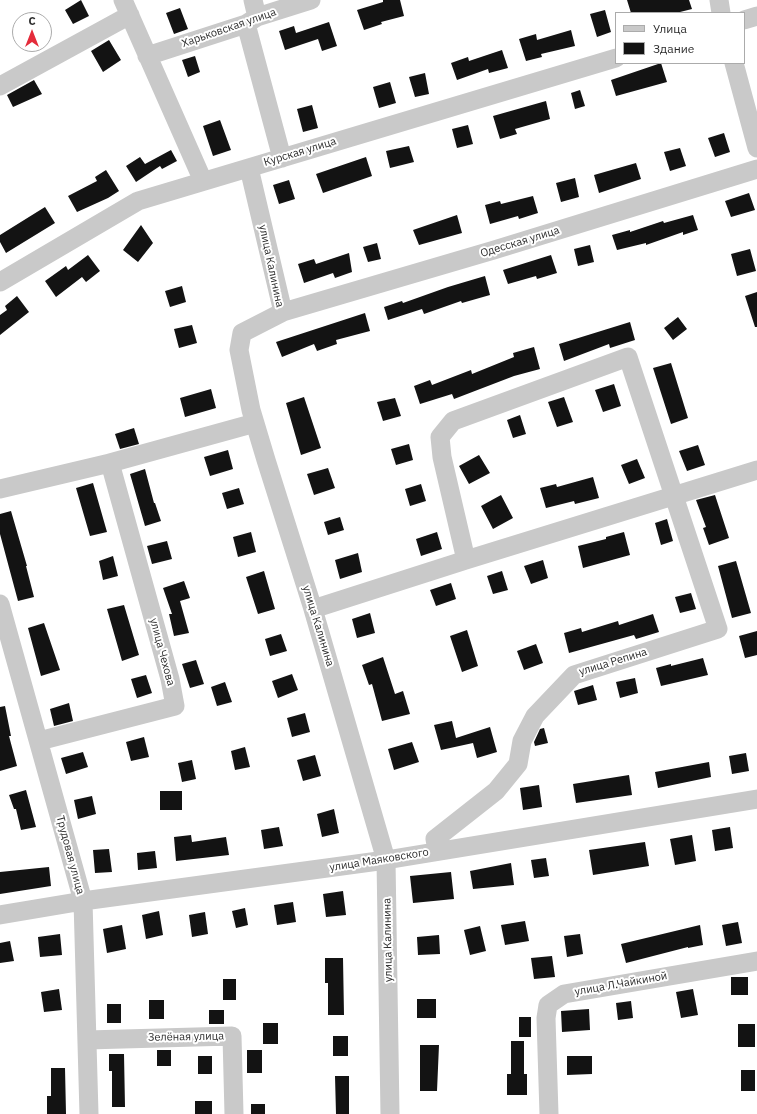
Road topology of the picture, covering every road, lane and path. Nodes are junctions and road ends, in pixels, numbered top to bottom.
1 (311, 0) edge
2 (718, 0) edge
3 (127, 8) edge
4 (721, 12) edge
5 (252, 14) edge
6 (757, 16) edge
7 (745, 20) edge
8 (147, 56) junction
9 (615, 58) edge
10 (734, 64) edge
11 (0, 86) edge
12 (757, 148) edge
13 (282, 158) junction
14 (249, 168) junction
15 (757, 169) edge
16 (203, 181) junction
17 (0, 282) edge
18 (282, 312) junction
19 (255, 423) junction
20 (110, 463) junction
21 (757, 470) edge
22 (0, 489) edge
23 (675, 495) junction
24 (466, 560) junction
25 (0, 604) edge
26 (313, 609) junction
27 (39, 741) junction
28 (757, 799) edge
29 (437, 851) junction
30 (386, 860) junction
31 (83, 901) junction
32 (0, 915) edge
33 (757, 960) edge
34 (87, 1040) junction
35 (89, 1114) edge
36 (234, 1114) edge
37 (390, 1114) edge
38 (549, 1114) edge

1 - 5 street, Харьковская улица
2 - 4 street
3 - 8 street
3 - 11 street
5 - 8 street, Харьковская улица
5 - 13 street
6 - 7 street
8 - 16 street
9 - 13 street, Курская улица
10 - 12 street
13 - 14 street, Курская улица
14 - 16 street, Курская улица
14 - 18 street, улица Калинина
15 - 18 street, Одесская улица
16 - 17 street, Курская улица
18 - 19 street, улица Калинина
19 - 20 street
19 - 26 street, улица Калинина
20 - 22 street
20 - 27 street, улица Чехова
21 - 23 street
23 - 24 street
23 - 24 street, улица Репина
23 - 29 street, улица Репина
24 - 26 street
25 - 27 street, Трудовая улица
26 - 30 street, улица Калинина
27 - 31 street, Трудовая улица
28 - 29 street, улица Маяковского
29 - 30 street, улица Маяковского
30 - 31 street, улица Маяковского
30 - 37 street, улица Калинина
31 - 32 street, улица Маяковского
31 - 34 street, Трудовая улица
33 - 38 street, улица Л.Чайкиной
34 - 35 street, Трудовая улица
34 - 36 street, Зелёная улица

